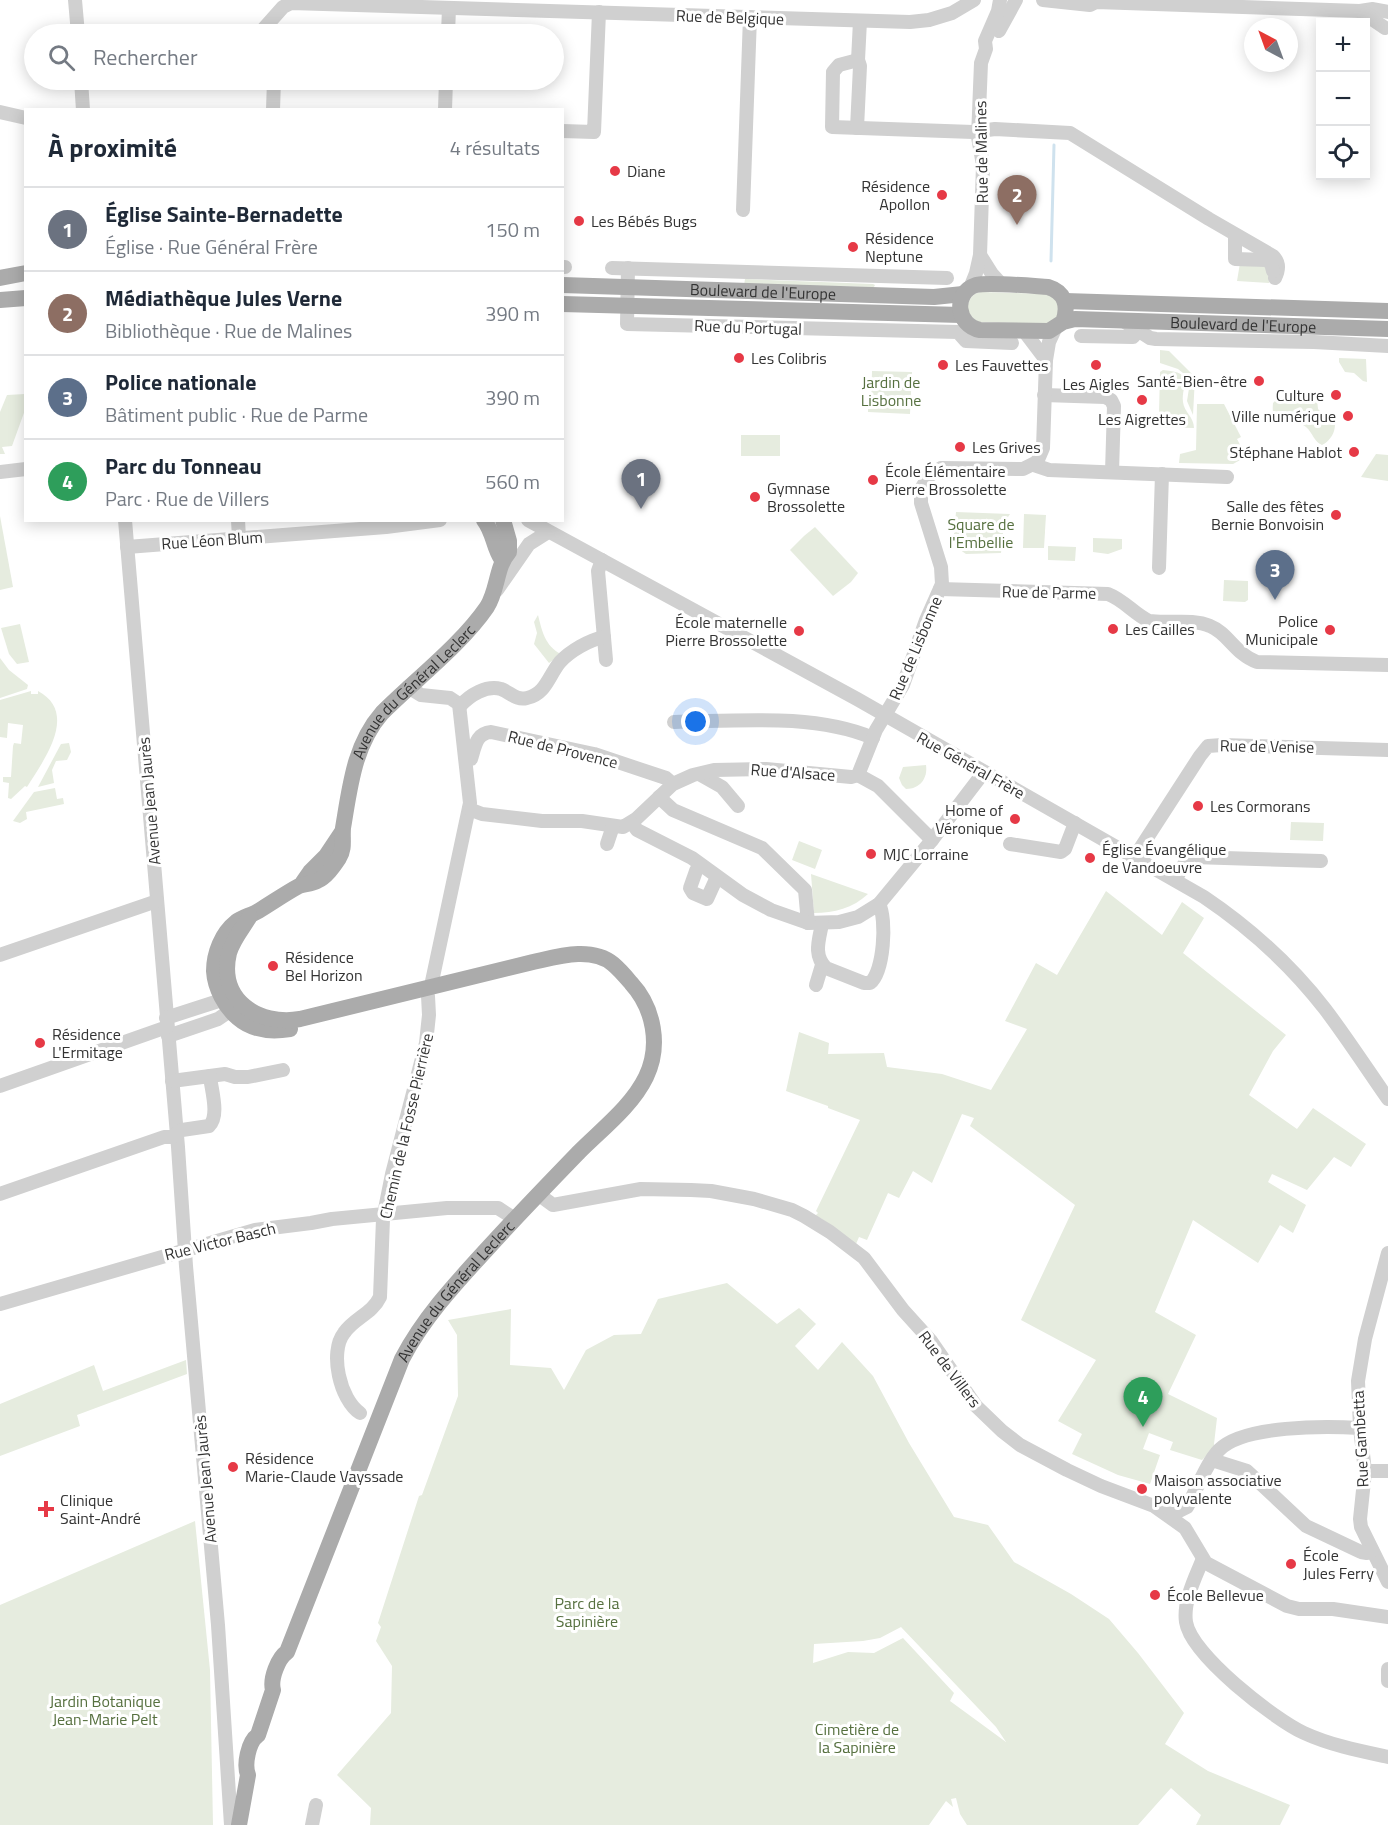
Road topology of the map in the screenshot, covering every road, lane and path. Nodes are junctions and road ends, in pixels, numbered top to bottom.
1 (75, 0) edge
2 (955, 0) edge
3 (974, 0) edge
4 (1000, 0) edge
5 (1007, 0) edge
6 (1016, 0) edge
7 (1042, 0) edge
8 (1095, 1) edge
9 (539, 6) edge
10 (448, 8) junction
11 (1360, 11) junction
12 (599, 12) junction
13 (1388, 12) edge
14 (939, 16) junction
15 (274, 17) junction
16 (750, 17) junction
17 (860, 21) junction
18 (77, 24) edge
19 (268, 24) edge
20 (274, 24) edge
21 (448, 24) edge
22 (1387, 28) edge
23 (986, 49) junction
24 (858, 60) junction
25 (82, 90) edge
26 (273, 90) edge
27 (446, 90) edge
28 (83, 108) edge
29 (273, 108) edge
30 (445, 108) edge
31 (0, 112) edge
32 (24, 118) edge
33 (564, 125) edge
34 (857, 128) junction
35 (594, 129) junction
36 (979, 130) junction
37 (564, 131) edge
38 (742, 210) dead end
39 (1234, 235) junction
40 (980, 255) junction
41 (612, 268) dead end
42 (628, 268) junction
43 (24, 273) edge
44 (880, 277) junction
45 (0, 278) edge
46 (947, 278) dead end
47 (564, 285) edge
48 (1002, 285) junction
49 (627, 287) junction
50 (967, 291) junction
51 (898, 296) junction
52 (24, 298) edge
53 (0, 300) edge
54 (1065, 301) junction
55 (564, 303) edge
56 (627, 305) junction
57 (1388, 311) edge
58 (901, 314) junction
59 (961, 315) junction
60 (1122, 320) junction
61 (1059, 325) junction
62 (1388, 329) edge
63 (887, 331) junction
64 (1138, 332) junction
65 (1081, 336) dead end
66 (1018, 337) junction
67 (1388, 346) edge
68 (1046, 360) junction
69 (1044, 395) junction
70 (1034, 465) junction
71 (24, 469) edge
72 (0, 472) edge
73 (1112, 472) junction
74 (1162, 474) junction
75 (1227, 477) dead end
76 (125, 522) edge
77 (238, 522) edge
78 (425, 522) edge
79 (531, 522) edge
80 (496, 525) edge
81 (548, 532) junction
82 (239, 538) junction
83 (127, 547) junction
84 (602, 560) junction
85 (1159, 568) dead end
86 (940, 589) junction
87 (493, 596) junction
88 (604, 637) junction
89 (606, 660) dead end
90 (1388, 665) edge
91 (408, 687) junction
92 (460, 706) junction
93 (885, 716) junction
94 (674, 722) dead end
95 (873, 738) junction
96 (1388, 750) edge
97 (466, 760) junction
98 (984, 772) junction
99 (699, 774) junction
100 (858, 776) junction
101 (674, 784) junction
102 (659, 797) junction
103 (738, 806) dead end
104 (469, 808) junction
105 (1075, 822) junction
106 (632, 823) junction
107 (613, 826) junction
108 (932, 840) junction
109 (607, 844) dead end
110 (1010, 844) dead end
111 (1134, 858) junction
112 (1321, 861) dead end
113 (700, 865) junction
114 (717, 877) junction
115 (1175, 880) junction
116 (157, 901) junction
117 (879, 904) junction
118 (815, 923) junction
119 (0, 955) edge
120 (822, 965) junction
121 (816, 985) dead end
122 (429, 991) junction
123 (233, 1002) junction
124 (167, 1027) junction
125 (283, 1070) dead end
126 (210, 1076) junction
127 (172, 1081) junction
128 (0, 1086) edge
129 (1388, 1099) edge
130 (177, 1133) junction
131 (0, 1194) edge
132 (538, 1194) junction
133 (385, 1214) junction
134 (515, 1219) junction
135 (185, 1249) junction
136 (1388, 1253) edge
137 (0, 1304) edge
138 (360, 1413) dead end
139 (1359, 1428) junction
140 (1212, 1460) junction
141 (1365, 1471) junction
142 (1388, 1471) edge
143 (1154, 1506) junction
144 (1372, 1550) junction
145 (1202, 1560) junction
146 (1388, 1582) edge
147 (1388, 1617) edge
148 (1388, 1669) edge
149 (1388, 1681) edge
150 (1388, 1757) edge
151 (316, 1805) dead end
152 (231, 1825) edge
153 (239, 1825) edge
154 (312, 1825) edge

1 - 18 street
2 - 14 street
3 - 14 street, Rue de Belgique
4 - 23 street, Rue de Malines
5 - 6 street
6 - 23 street, Rue de Malines
7 - 8 street
8 - 11 street
9 - 10 street, Rue de Belgique
9 - 12 street, Rue de Belgique
10 - 15 street, Rue de Belgique
10 - 21 street
11 - 13 street
11 - 22 street
12 - 16 street, Rue de Belgique
12 - 35 street
14 - 17 street, Rue de Belgique
15 - 19 street, Rue de Belgique
15 - 20 street
16 - 17 street, Rue de Belgique
16 - 38 street
17 - 24 street
23 - 36 street, Rue de Malines
24 - 34 street
24 - 34 street
25 - 28 street
26 - 29 street
27 - 30 street
31 - 32 street
33 - 35 street
34 - 36 street
35 - 37 street
36 - 39 street
36 - 40 street, Rue de Malines
39 - 39 street
40 - 48 street
40 - 50 street, Rue de Malines
41 - 42 street
42 - 44 street
42 - 49 street
43 - 45 main road
44 - 46 street
44 - 51 street
47 - 49 main road, Boulevard de l'Europe
48 - 50 main road, Boulevard de l'Europe
48 - 54 main road, Boulevard de l'Europe
49 - 51 main road, Boulevard de l'Europe
49 - 56 street
50 - 51 main road, Boulevard de l'Europe
50 - 59 main road
52 - 53 main road
54 - 57 main road, Boulevard de l'Europe
54 - 61 main road
55 - 56 main road, Boulevard de l'Europe
56 - 58 main road, Boulevard de l'Europe
56 - 63 street, Rue du Portugal
58 - 59 main road, Boulevard de l'Europe
58 - 63 street
59 - 66 main road, Boulevard de l'Europe
60 - 61 main road, Boulevard de l'Europe
60 - 62 main road, Boulevard de l'Europe
60 - 64 street
61 - 66 main road, Boulevard de l'Europe
61 - 68 street
63 - 66 street, Rue du Portugal
64 - 65 street
64 - 67 street
66 - 68 street
68 - 69 street
69 - 70 street
69 - 73 street
70 - 73 street, Rue de Lisbonne
70 - 86 street, Rue de Lisbonne
71 - 72 street
73 - 74 street, Rue de Lisbonne
74 - 75 street, Rue de Lisbonne
74 - 85 street
76 - 83 street, Avenue Jean Jaurès
77 - 82 street
78 - 82 street, Rue Léon Blum
79 - 80 street, Rue Général Frère
79 - 81 street, Rue Général Frère
80 - 87 main road, Avenue du Général Leclerc
81 - 84 street, Rue Général Frère
81 - 87 street
82 - 83 street, Rue Léon Blum
83 - 116 street, Avenue Jean Jaurès
84 - 88 street
84 - 93 street, Rue Général Frère
86 - 90 street, Rue de Parme
86 - 93 street, Rue de Lisbonne
87 - 91 main road, Avenue du Général Leclerc
88 - 89 street
88 - 92 street
91 - 92 street
91 - 123 main road, Avenue du Général Leclerc
92 - 97 street
93 - 95 street, Rue d'Alsace
93 - 98 street, Rue Général Frère
94 - 95 street
95 - 100 street, Rue d'Alsace
96 - 111 street, Rue de Venise
97 - 101 street, Rue de Provence
97 - 104 street
98 - 105 street, Rue Général Frère
98 - 108 street
99 - 100 street, Rue d'Alsace
99 - 101 street, Rue d'Alsace
99 - 103 street
100 - 108 street
101 - 102 street, Rue d'Alsace
102 - 106 street, Rue d'Alsace
102 - 118 street
104 - 107 street
104 - 122 street
105 - 110 street
105 - 111 street, Rue Général Frère
106 - 107 street
106 - 113 street
107 - 109 street
108 - 117 street
111 - 115 street, Rue Général Frère
112 - 115 street
113 - 114 street
113 - 114 street
114 - 118 street
115 - 129 street, Rue Général Frère
116 - 119 street
116 - 124 street, Avenue Jean Jaurès
117 - 118 street
117 - 120 street
118 - 120 street
120 - 121 street
122 - 123 main road, Avenue du Général Leclerc
122 - 132 main road, Avenue du Général Leclerc
122 - 133 street, Chemin de la Fosse Pierrière
123 - 124 street
124 - 127 street, Avenue Jean Jaurès
124 - 128 street
125 - 126 street
126 - 127 street
126 - 130 street
127 - 130 street, Avenue Jean Jaurès
130 - 131 street
130 - 135 street, Avenue Jean Jaurès
132 - 134 main road, Avenue du Général Leclerc
132 - 143 street, Rue de Villers
133 - 134 street, Rue Victor Basch
133 - 135 street, Rue Victor Basch
133 - 138 street, Chemin de la Fosse Pierrière
134 - 153 main road, Avenue du Général Leclerc
135 - 137 street, Rue Victor Basch
135 - 152 street, Avenue Jean Jaurès
136 - 139 street, Rue Gambetta
139 - 140 street
139 - 141 street, Rue Gambetta
140 - 143 street
140 - 144 street
141 - 142 street
141 - 144 street, Rue Gambetta
143 - 145 street, Rue de Villers
144 - 146 street
145 - 147 street, Rue de Villers
145 - 150 street
148 - 149 street
151 - 154 street

